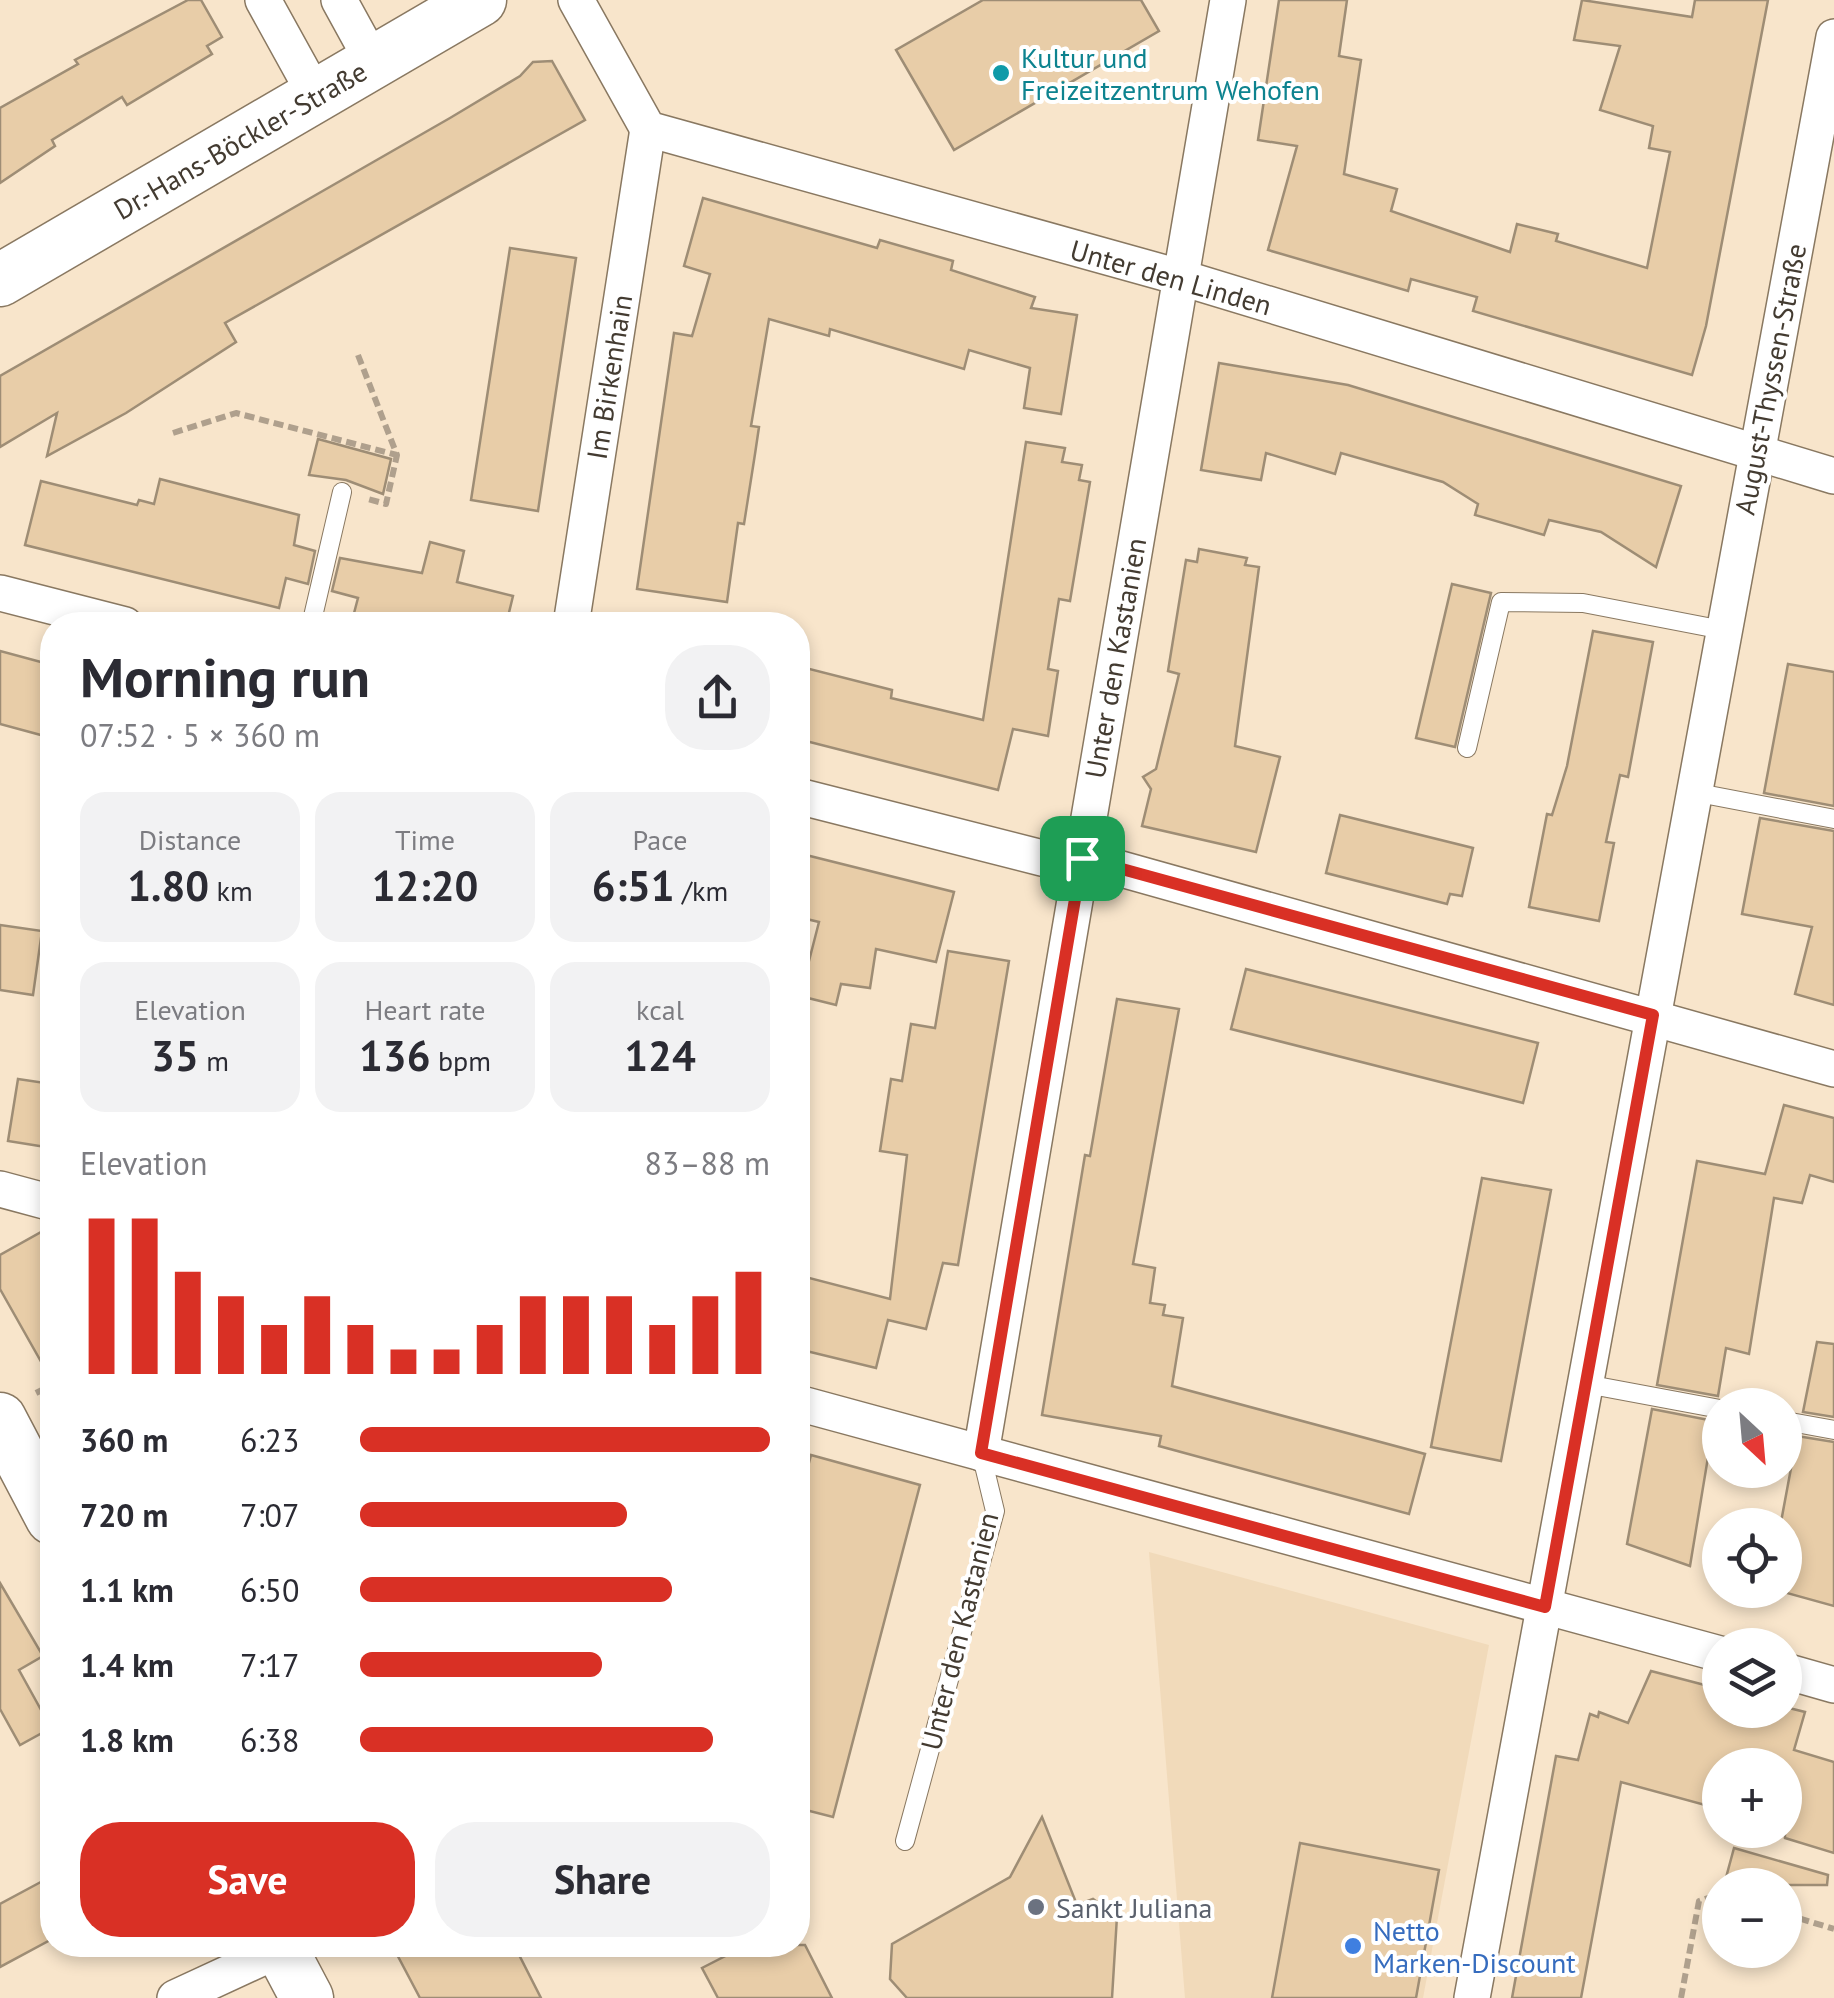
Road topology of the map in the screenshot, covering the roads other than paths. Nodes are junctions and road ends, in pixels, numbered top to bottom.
1 (263, 0) edge
2 (339, 0) edge
3 (480, 0) edge
4 (576, 0) edge
5 (1228, 0) edge
6 (1834, 37) edge
7 (373, 62) junction
8 (316, 96) junction
9 (648, 129) junction
10 (1825, 129) edge
11 (1179, 277) junction
12 (0, 280) edge
13 (1755, 452) junction
14 (1834, 476) edge
15 (342, 492) road end
16 (0, 593) edge
17 (74, 612) edge
18 (315, 612) edge
19 (572, 612) edge
20 (1723, 630) junction
21 (1467, 748) dead end
22 (1693, 792) junction
23 (810, 799) edge
24 (1834, 819) edge
25 (1082, 858) junction
26 (1653, 1015) junction
27 (1834, 1068) edge
28 (0, 1188) edge
29 (40, 1200) edge
30 (1586, 1384) junction
31 (810, 1406) edge
32 (1702, 1406) edge
33 (0, 1419) edge
34 (1802, 1423) edge
35 (1834, 1430) edge
36 (981, 1453) junction
37 (40, 1495) edge
38 (1545, 1607) junction
39 (1702, 1649) edge
40 (1802, 1676) edge
41 (1834, 1684) edge
42 (904, 1841) dead end
43 (259, 1957) edge
44 (285, 1957) edge
45 (175, 1998) edge
46 (308, 1998) edge
47 (1472, 1998) edge

1 - 8 street
2 - 7 street
3 - 7 main road, Dr.-Hans-Böckler-Straße
4 - 9 street
5 - 11 street, Unter den Kastanien
6 - 10 street, August-Thyssen-Straße
7 - 8 main road, Dr.-Hans-Böckler-Straße
8 - 12 main road, Dr.-Hans-Böckler-Straße
9 - 11 street, Unter den Linden
9 - 19 street, Im Birkenhain
10 - 13 street, August-Thyssen-Straße
11 - 13 street, Unter den Linden
11 - 25 street, Unter den Kastanien
13 - 14 street, Unter den Linden
13 - 20 street, August-Thyssen-Straße
15 - 18 lane
16 - 17 street
20 - 21 lane
20 - 22 street, August-Thyssen-Straße
22 - 24 lane
22 - 26 street, August-Thyssen-Straße
23 - 25 street
25 - 26 street
25 - 36 street, Unter den Kastanien
26 - 27 street
26 - 30 street, August-Thyssen-Straße
28 - 29 street
30 - 32 lane
30 - 38 street, August-Thyssen-Straße
31 - 36 street
33 - 37 main road
34 - 35 lane
36 - 38 street
36 - 42 lane, Unter den Kastanien
38 - 39 street
38 - 47 street, August-Thyssen-Straße
40 - 41 street
43 - 45 street
44 - 46 main road

